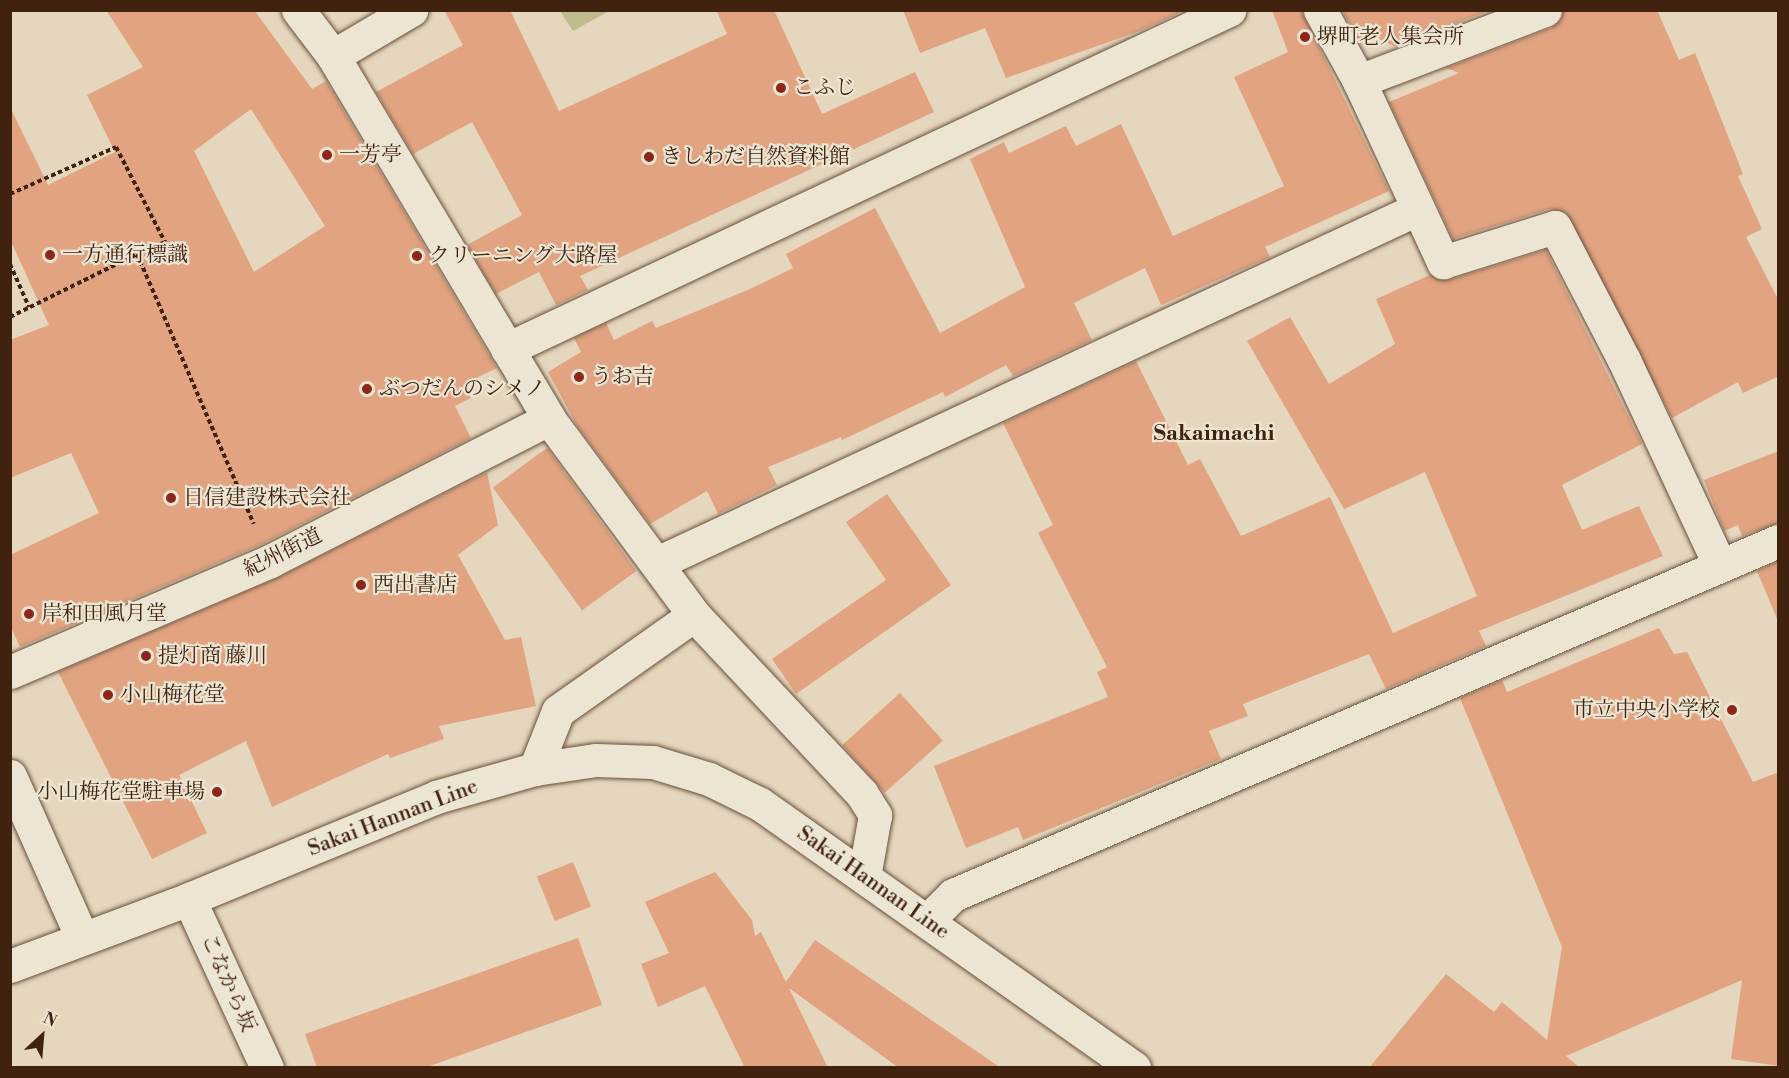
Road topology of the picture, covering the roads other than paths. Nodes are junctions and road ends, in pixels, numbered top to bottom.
1 (298, 10) edge
2 (411, 10) edge
3 (1229, 10) edge
4 (1320, 10) edge
5 (1545, 10) edge
6 (333, 56) junction
7 (1359, 81) junction
8 (1416, 210) junction
9 (507, 349) junction
10 (549, 419) junction
11 (1779, 542) edge
12 (657, 563) junction
13 (1720, 566) junction
14 (694, 615) junction
15 (10, 672) edge
16 (535, 769) junction
17 (10, 776) edge
18 (864, 877) junction
19 (189, 899) junction
20 (927, 921) junction
21 (82, 938) junction
22 (10, 966) edge
23 (267, 1068) edge
24 (1134, 1068) edge

1 - 6 street
2 - 6 street
3 - 9 street
4 - 7 street
5 - 7 street
6 - 9 street
7 - 8 street
8 - 12 street
8 - 13 street
9 - 10 street
10 - 12 street
10 - 15 street, 紀州街道
11 - 13 street
12 - 14 street
13 - 20 street
14 - 16 street
14 - 18 street
16 - 18 street, Sakai Hannan Line
16 - 19 street, Sakai Hannan Line
17 - 21 street
18 - 20 street, Sakai Hannan Line
19 - 21 street, Sakai Hannan Line
19 - 23 street, こなから坂
20 - 24 street, Sakai Hannan Line
21 - 22 street, Sakai Hannan Line

